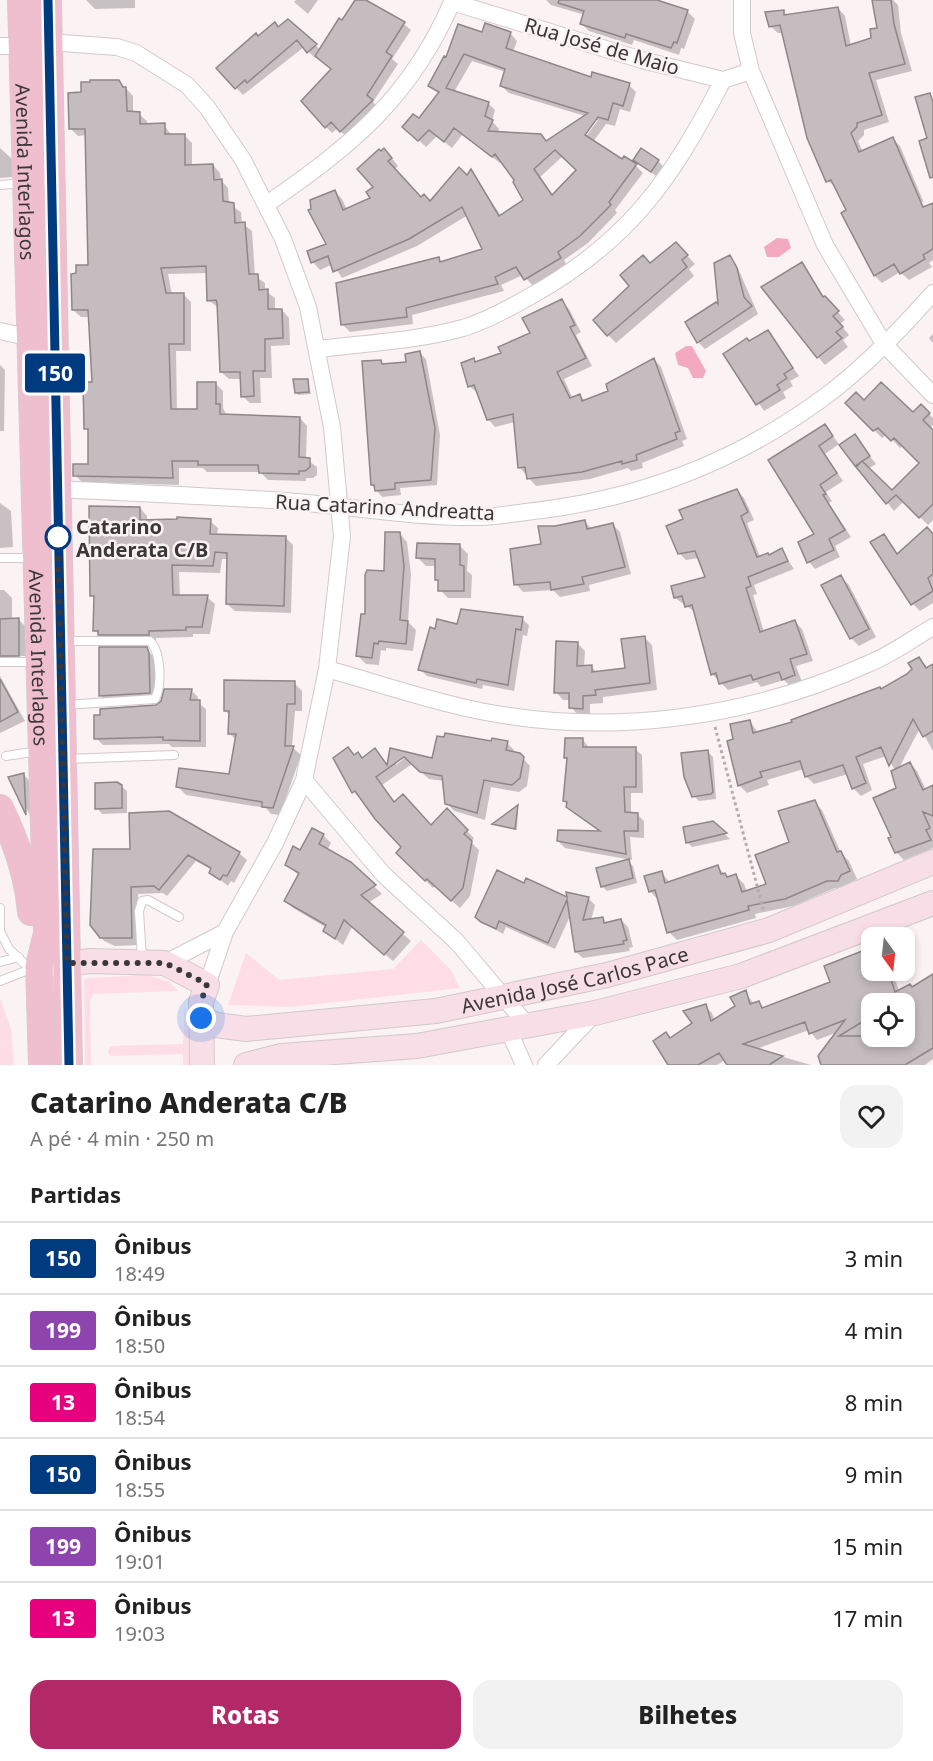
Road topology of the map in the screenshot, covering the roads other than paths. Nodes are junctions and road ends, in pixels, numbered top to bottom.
1 (21, 0) edge
2 (48, 0) edge
3 (742, 0) edge
4 (453, 1) edge
5 (24, 45) edge
6 (751, 71) junction
7 (723, 80) junction
8 (27, 183) junction
9 (0, 184) edge
10 (267, 204) junction
11 (933, 293) edge
12 (0, 331) edge
13 (32, 339) junction
14 (884, 344) junction
15 (318, 349) junction
16 (933, 395) edge
17 (57, 489) junction
18 (341, 509) junction
19 (0, 558) edge
20 (37, 558) junction
21 (933, 627) edge
22 (60, 641) junction
23 (0, 662) edge
24 (39, 662) junction
25 (327, 669) junction
26 (62, 706) junction
27 (52, 755) junction
28 (174, 755) dead end
29 (6, 756) dead end
30 (304, 780) junction
31 (0, 808) edge
32 (933, 862) edge
33 (933, 903) edge
34 (0, 908) edge
35 (179, 916) dead end
36 (0, 930) edge
37 (225, 932) junction
38 (0, 962) edge
39 (67, 963) junction
40 (154, 963) junction
41 (30, 964) junction
42 (0, 981) edge
43 (207, 984) junction
44 (505, 998) junction
45 (595, 1013) junction
46 (201, 1018) junction
47 (518, 1027) junction
48 (42, 1065) edge
49 (69, 1065) edge
50 (202, 1065) edge
51 (246, 1065) edge
52 (524, 1065) edge
53 (546, 1065) edge

1 - 5 main road, Avenida Interlagos
2 - 5 main road, Avenida Interlagos
3 - 6 street
4 - 7 street, Rua José de Maio
4 - 10 street
5 - 8 main road, Avenida Interlagos
5 - 10 street
5 - 17 main road, Avenida Interlagos
6 - 7 street
6 - 14 street
7 - 15 street
8 - 9 lane
8 - 13 main road, Avenida Interlagos
10 - 15 street
11 - 14 street, Rua Catarino Andreatta
12 - 13 street
13 - 20 main road, Avenida Interlagos
14 - 16 street
14 - 18 street, Rua Catarino Andreatta
15 - 18 street
17 - 18 street, Rua Catarino Andreatta
17 - 22 main road, Avenida Interlagos
18 - 25 street
19 - 20 lane
20 - 24 main road, Avenida Interlagos
21 - 25 street
22 - 26 main road, Avenida Interlagos
22 - 26 lane
23 - 24 lane
24 - 27 main road, Avenida Interlagos
25 - 30 street
26 - 27 main road, Avenida Interlagos
27 - 28 lane
27 - 29 lane
27 - 39 main road, Avenida Interlagos
27 - 41 main road, Avenida Interlagos
30 - 37 street
30 - 44 street
31 - 41 main road
32 - 44 main road, Avenida José Carlos Pace
33 - 45 main road, Avenida José Carlos Pace
34 - 36 lane
35 - 40 lane
36 - 41 lane
37 - 40 street
37 - 43 street
38 - 41 lane
39 - 40 main road
39 - 41 main road
39 - 49 main road, Avenida Interlagos
40 - 43 main road
41 - 42 lane
41 - 48 main road, Avenida Interlagos
43 - 46 main road
44 - 46 main road, Avenida José Carlos Pace
44 - 47 street
45 - 47 main road, Avenida José Carlos Pace
45 - 53 street
46 - 50 main road
47 - 51 main road, Avenida José Carlos Pace
47 - 52 street

